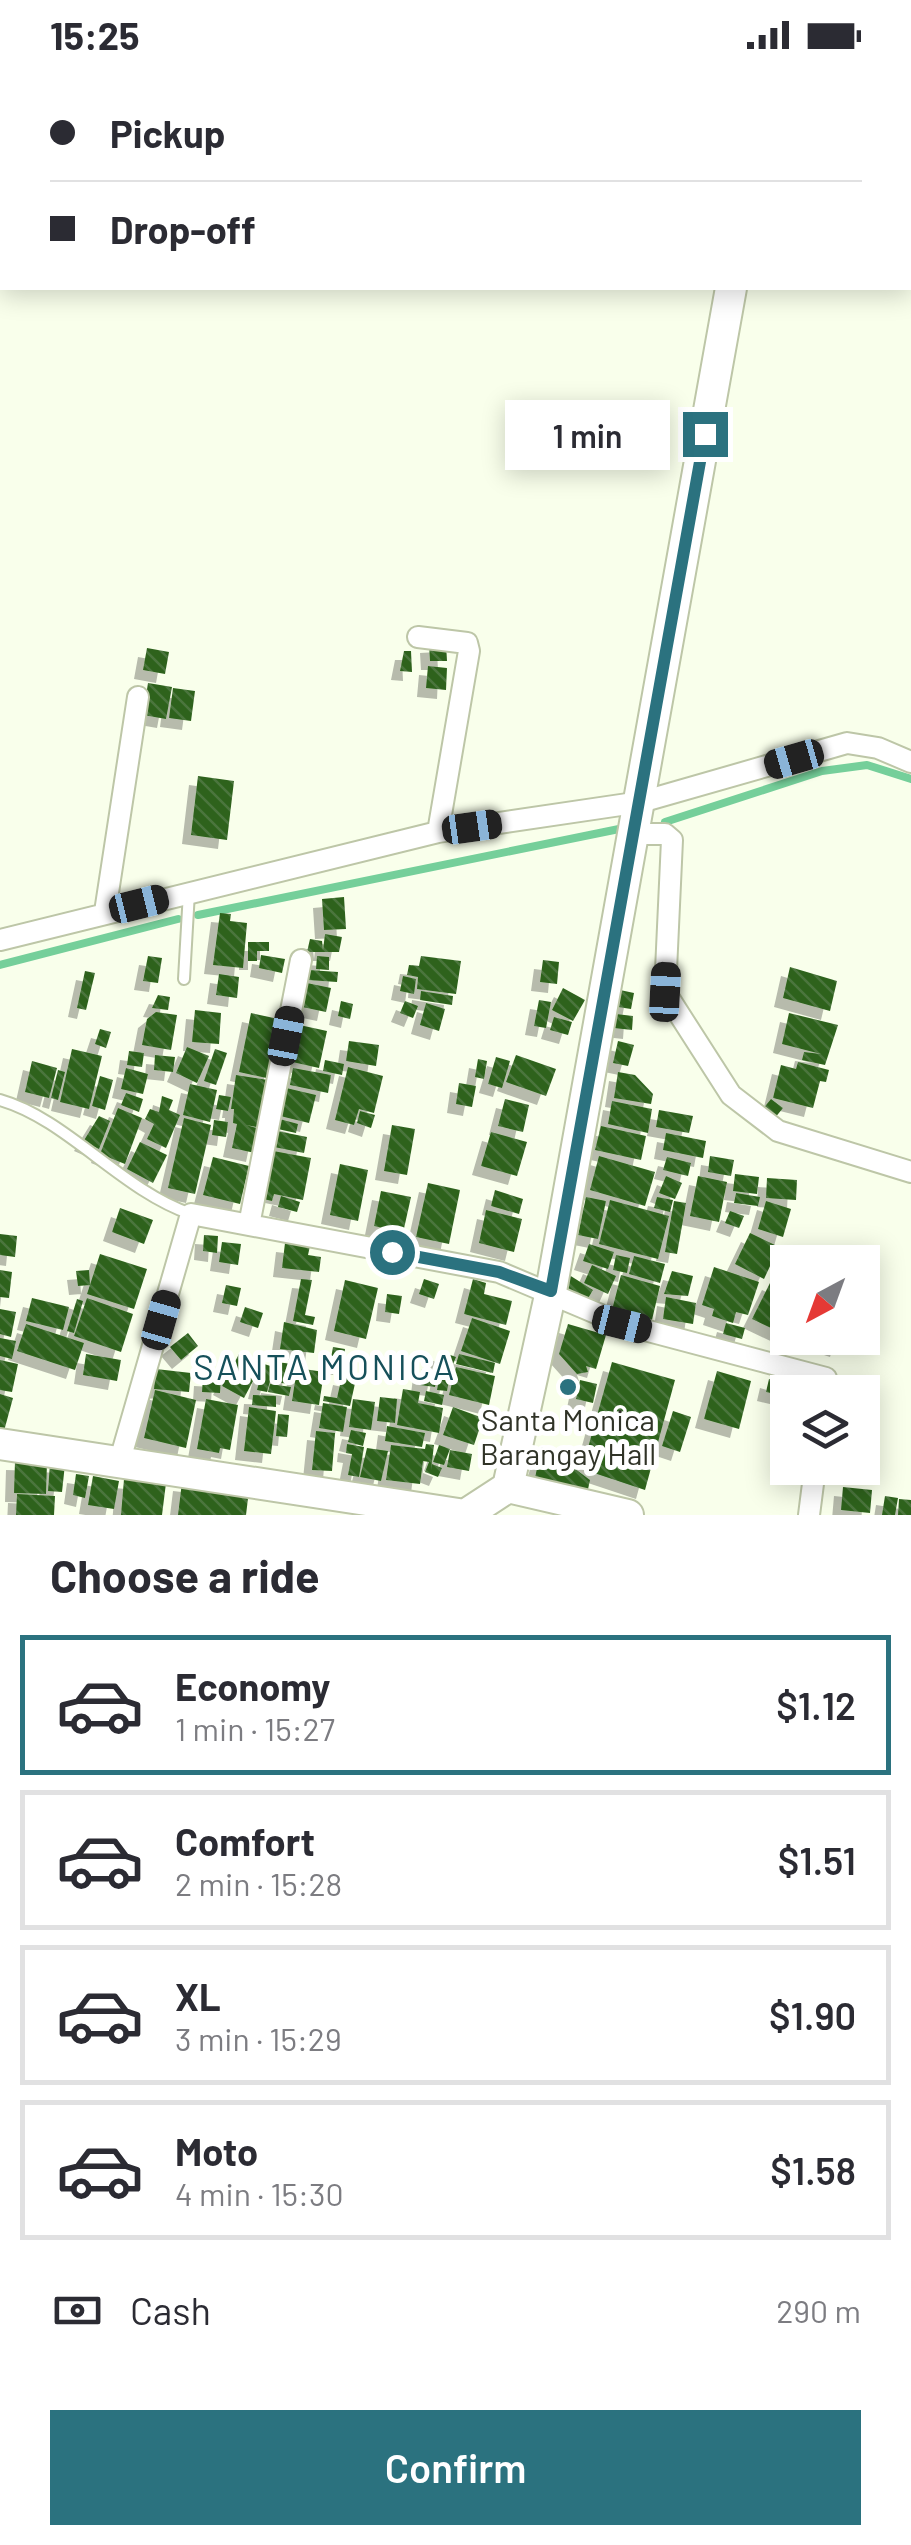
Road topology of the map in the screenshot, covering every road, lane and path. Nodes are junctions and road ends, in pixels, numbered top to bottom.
1 (730, 290) edge
2 (418, 637) dead end
3 (138, 697) dead end
4 (911, 762) edge
5 (641, 802) junction
6 (438, 832) junction
7 (634, 834) junction
8 (190, 891) junction
9 (105, 912) junction
10 (0, 940) edge
11 (301, 960) dead end
12 (184, 979) dead end
13 (0, 1100) edge
14 (911, 1172) edge
15 (192, 1214) junction
16 (249, 1225) junction
17 (551, 1291) junction
18 (815, 1375) edge
19 (0, 1444) edge
20 (120, 1460) junction
21 (813, 1485) edge
22 (508, 1487) junction
23 (465, 1515) edge
24 (628, 1515) edge
25 (809, 1515) edge

1 - 5 main road
2 - 6 street
3 - 9 street
4 - 5 street
5 - 6 street
5 - 7 main road
6 - 8 street
7 - 14 street
7 - 17 main road
8 - 9 street
8 - 12 lane
9 - 10 street
11 - 16 street
13 - 15 lane
15 - 16 street
15 - 20 street
16 - 17 street
17 - 18 street
17 - 22 main road
19 - 20 main road
20 - 23 main road
21 - 25 street
22 - 23 main road
22 - 24 main road

